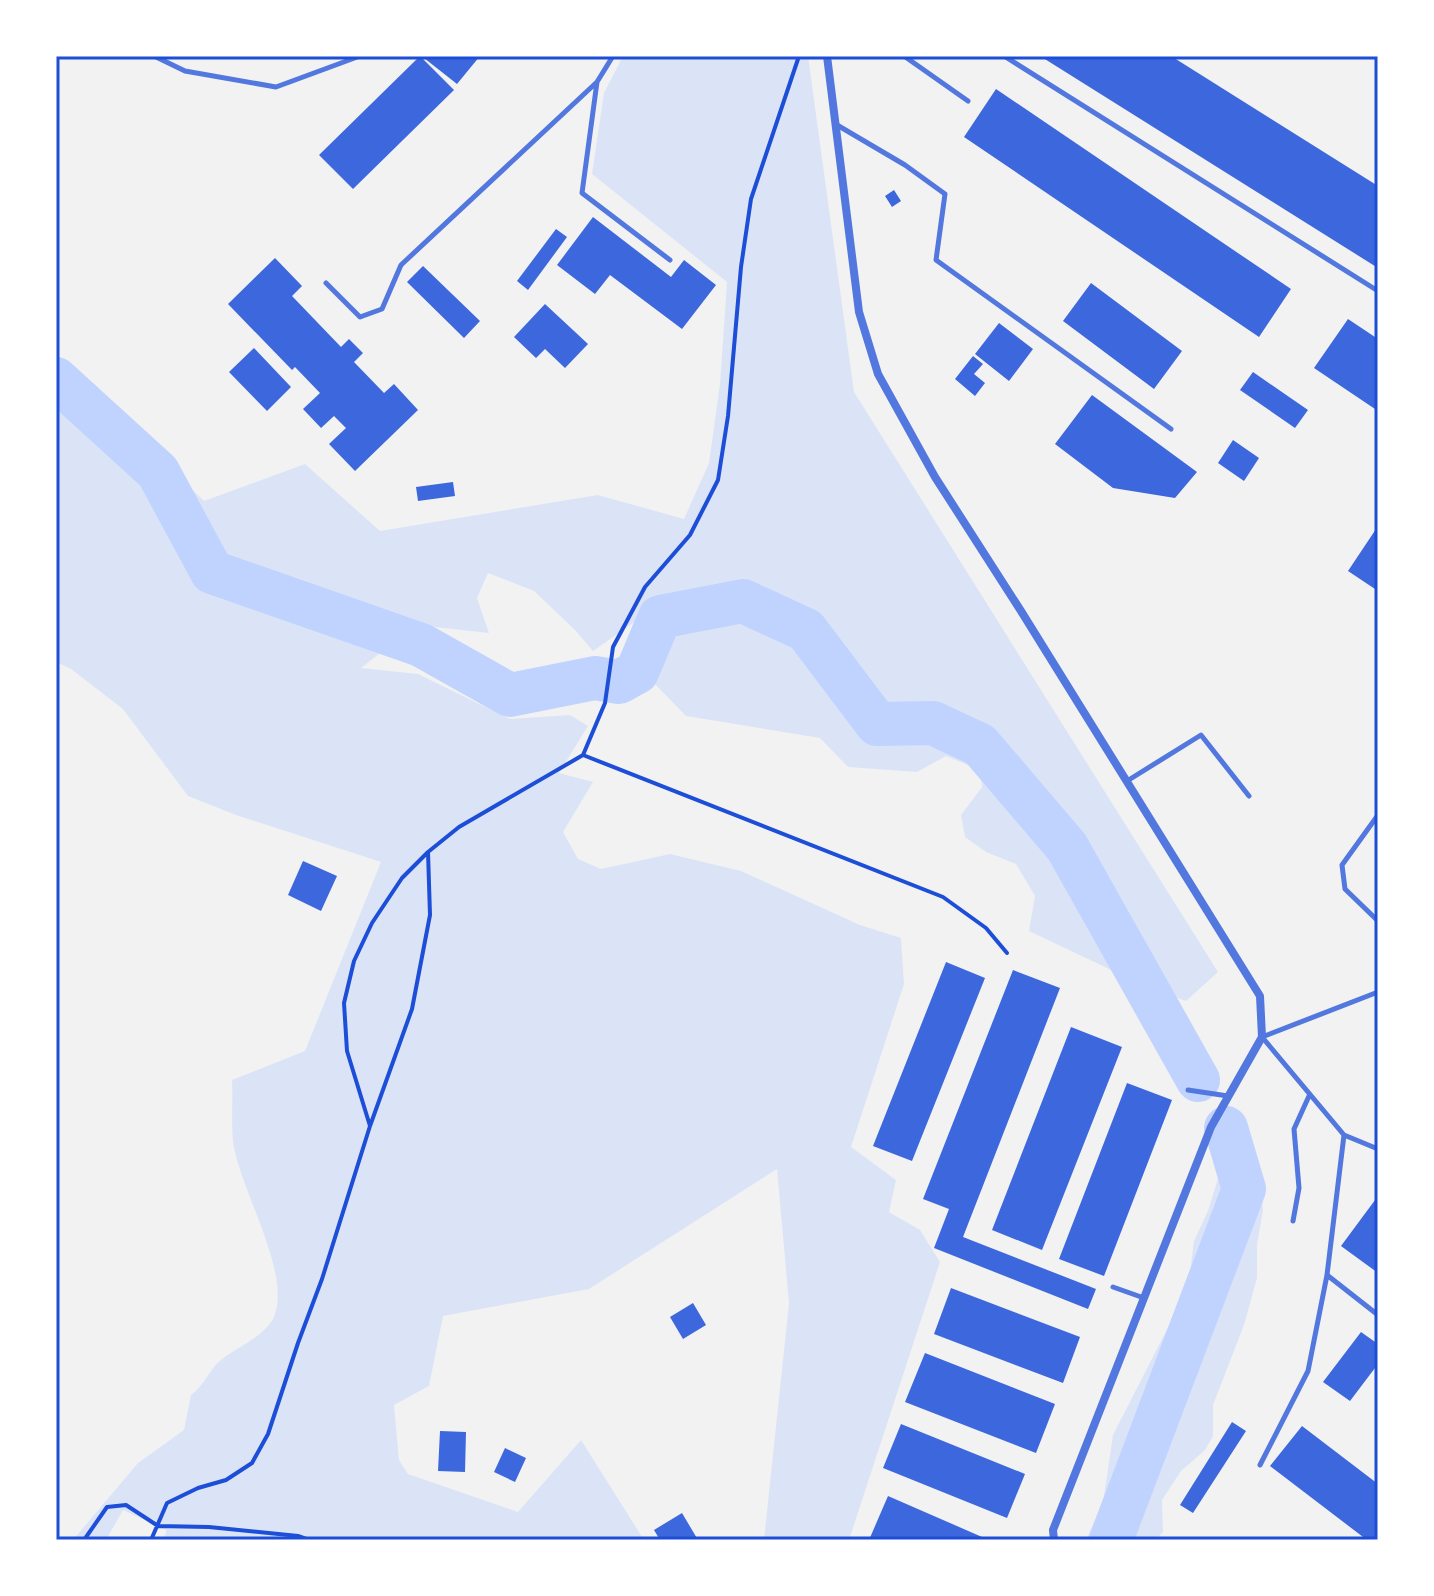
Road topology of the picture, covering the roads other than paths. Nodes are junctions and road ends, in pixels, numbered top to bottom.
1 (154, 56) edge
2 (360, 56) edge
3 (613, 56) edge
4 (827, 56) edge
5 (904, 56) edge
6 (1004, 56) edge
7 (597, 82) junction
8 (968, 101) dead end
9 (836, 124) junction
10 (670, 260) dead end
11 (326, 283) dead end
12 (1378, 291) edge
13 (1171, 429) dead end
14 (1127, 781) junction
15 (1249, 796) dead end
16 (1378, 815) edge
17 (1378, 921) edge
18 (1378, 992) edge
19 (1262, 1037) junction
20 (1188, 1090) dead end
21 (1229, 1096) junction
22 (1309, 1096) junction
23 (1344, 1135) junction
24 (1378, 1149) edge
25 (1293, 1221) dead end
26 (1327, 1275) junction
27 (1113, 1287) dead end
28 (1144, 1298) junction
29 (1378, 1315) edge
30 (1260, 1465) dead end
31 (1054, 1540) edge

1 - 2 lane
3 - 7 lane
4 - 9 street
5 - 8 lane
6 - 12 lane
7 - 10 lane
7 - 11 lane
9 - 13 lane
9 - 14 street
14 - 15 lane
14 - 19 street
16 - 17 lane
18 - 19 lane
19 - 21 street
19 - 22 lane
20 - 21 lane
21 - 28 street
22 - 23 lane
22 - 25 lane
23 - 24 lane
23 - 26 lane
26 - 29 lane
26 - 30 lane
27 - 28 lane
28 - 31 street

